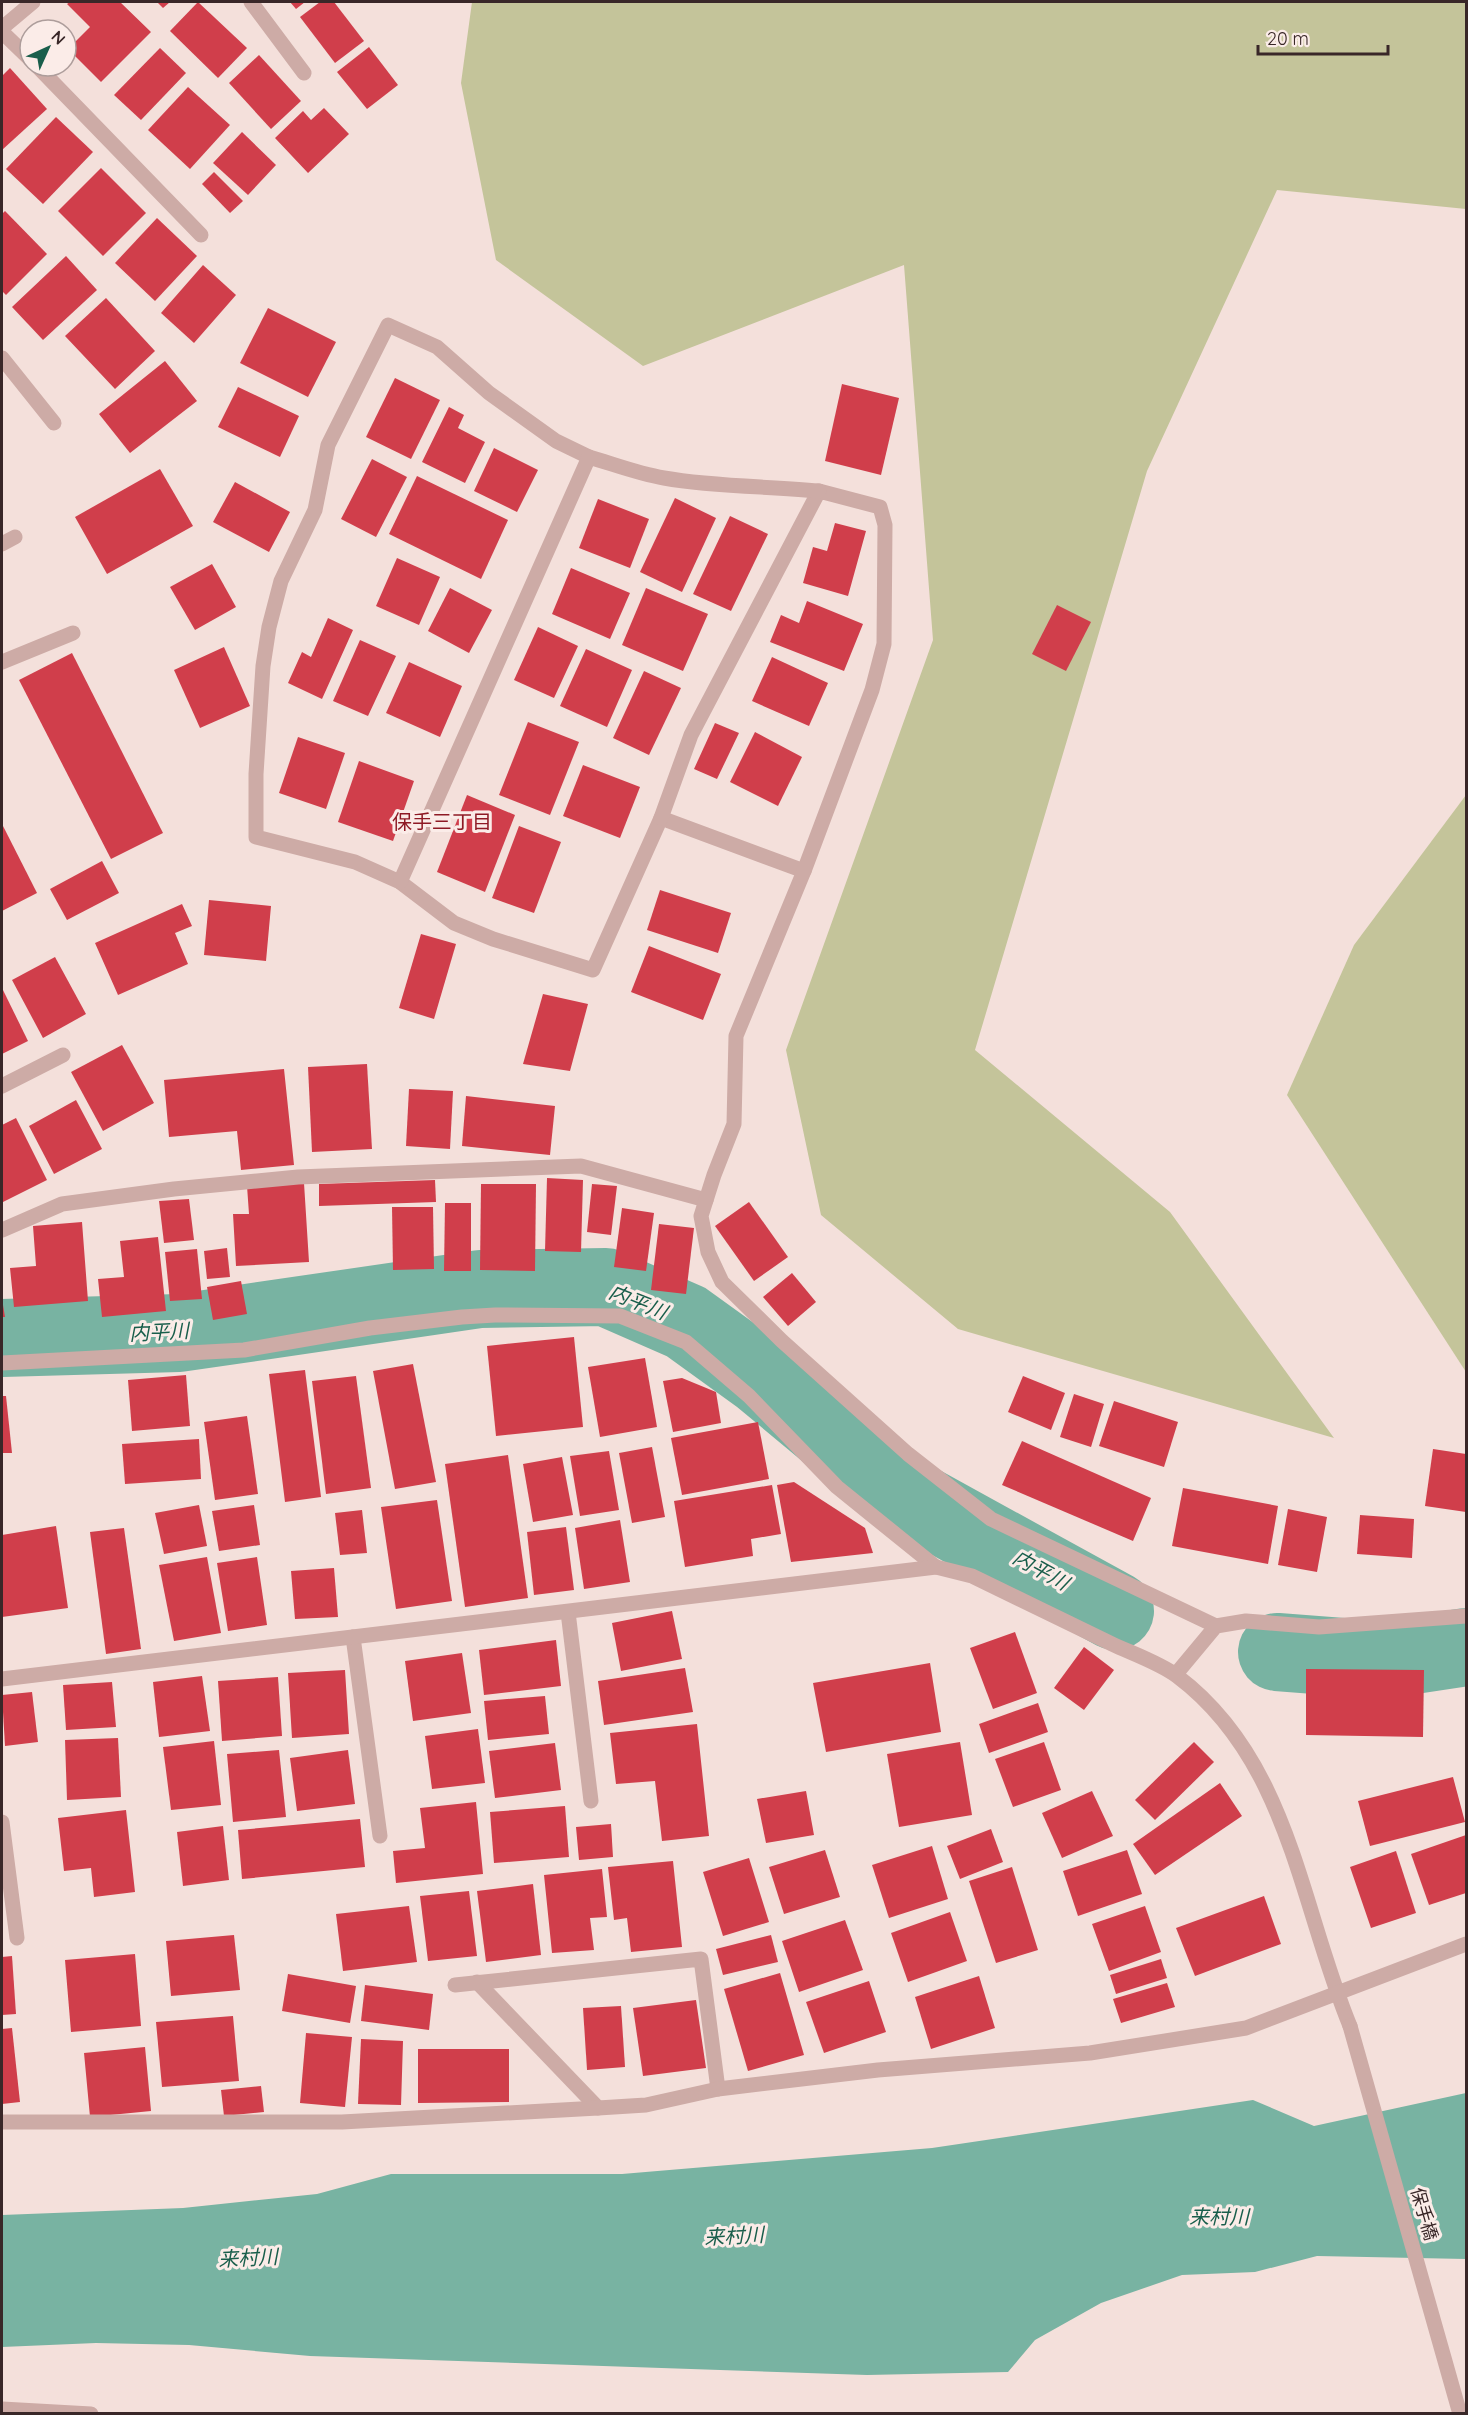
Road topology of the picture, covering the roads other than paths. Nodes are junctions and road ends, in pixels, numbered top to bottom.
1 (33, 2) edge
2 (251, 2) edge
3 (2, 30) edge
4 (18, 47) edge
5 (304, 73) dead end
6 (49, 78) edge
7 (201, 235) dead end
8 (2, 358) edge
9 (54, 423) dead end
10 (589, 457) junction
11 (819, 491) junction
12 (73, 633) dead end
13 (2, 662) edge
14 (660, 818) junction
15 (804, 871) junction
16 (400, 882) junction
17 (63, 1055) dead end
18 (2, 1086) edge
19 (706, 1200) junction
20 (2, 1230) edge
21 (2, 1364) edge
22 (936, 1567) junction
23 (568, 1612) junction
24 (1467, 1616) edge
25 (1216, 1626) junction
26 (352, 1637) junction
27 (1176, 1674) junction
28 (2, 1679) edge
29 (591, 1802) dead end
30 (2, 1822) edge
31 (380, 1836) dead end
32 (17, 1938) dead end
33 (1467, 1944) edge
34 (477, 1982) junction
35 (455, 1985) dead end
36 (1336, 1993) junction
37 (718, 2089) junction
38 (598, 2108) junction
39 (2, 2122) edge
40 (2, 2409) edge
41 (91, 2414) edge
42 (1460, 2414) edge

1 - 3 street
2 - 5 street
3 - 4 street
6 - 7 street
8 - 9 street
10 - 11 street
10 - 16 street
10 - 16 street
11 - 14 street
11 - 15 street
12 - 13 street
14 - 15 street
14 - 16 street
15 - 19 street
17 - 18 street
19 - 20 street
19 - 25 street
21 - 22 street
22 - 23 street
22 - 27 street, 保手橋
23 - 26 street
23 - 29 street
24 - 25 street
25 - 27 street
26 - 28 street
26 - 31 street
27 - 36 street, 保手橋
30 - 32 street
33 - 36 street
34 - 35 street
34 - 37 street
34 - 38 street
36 - 37 street
36 - 42 street, 保手橋
37 - 38 street
38 - 39 street
40 - 41 street

